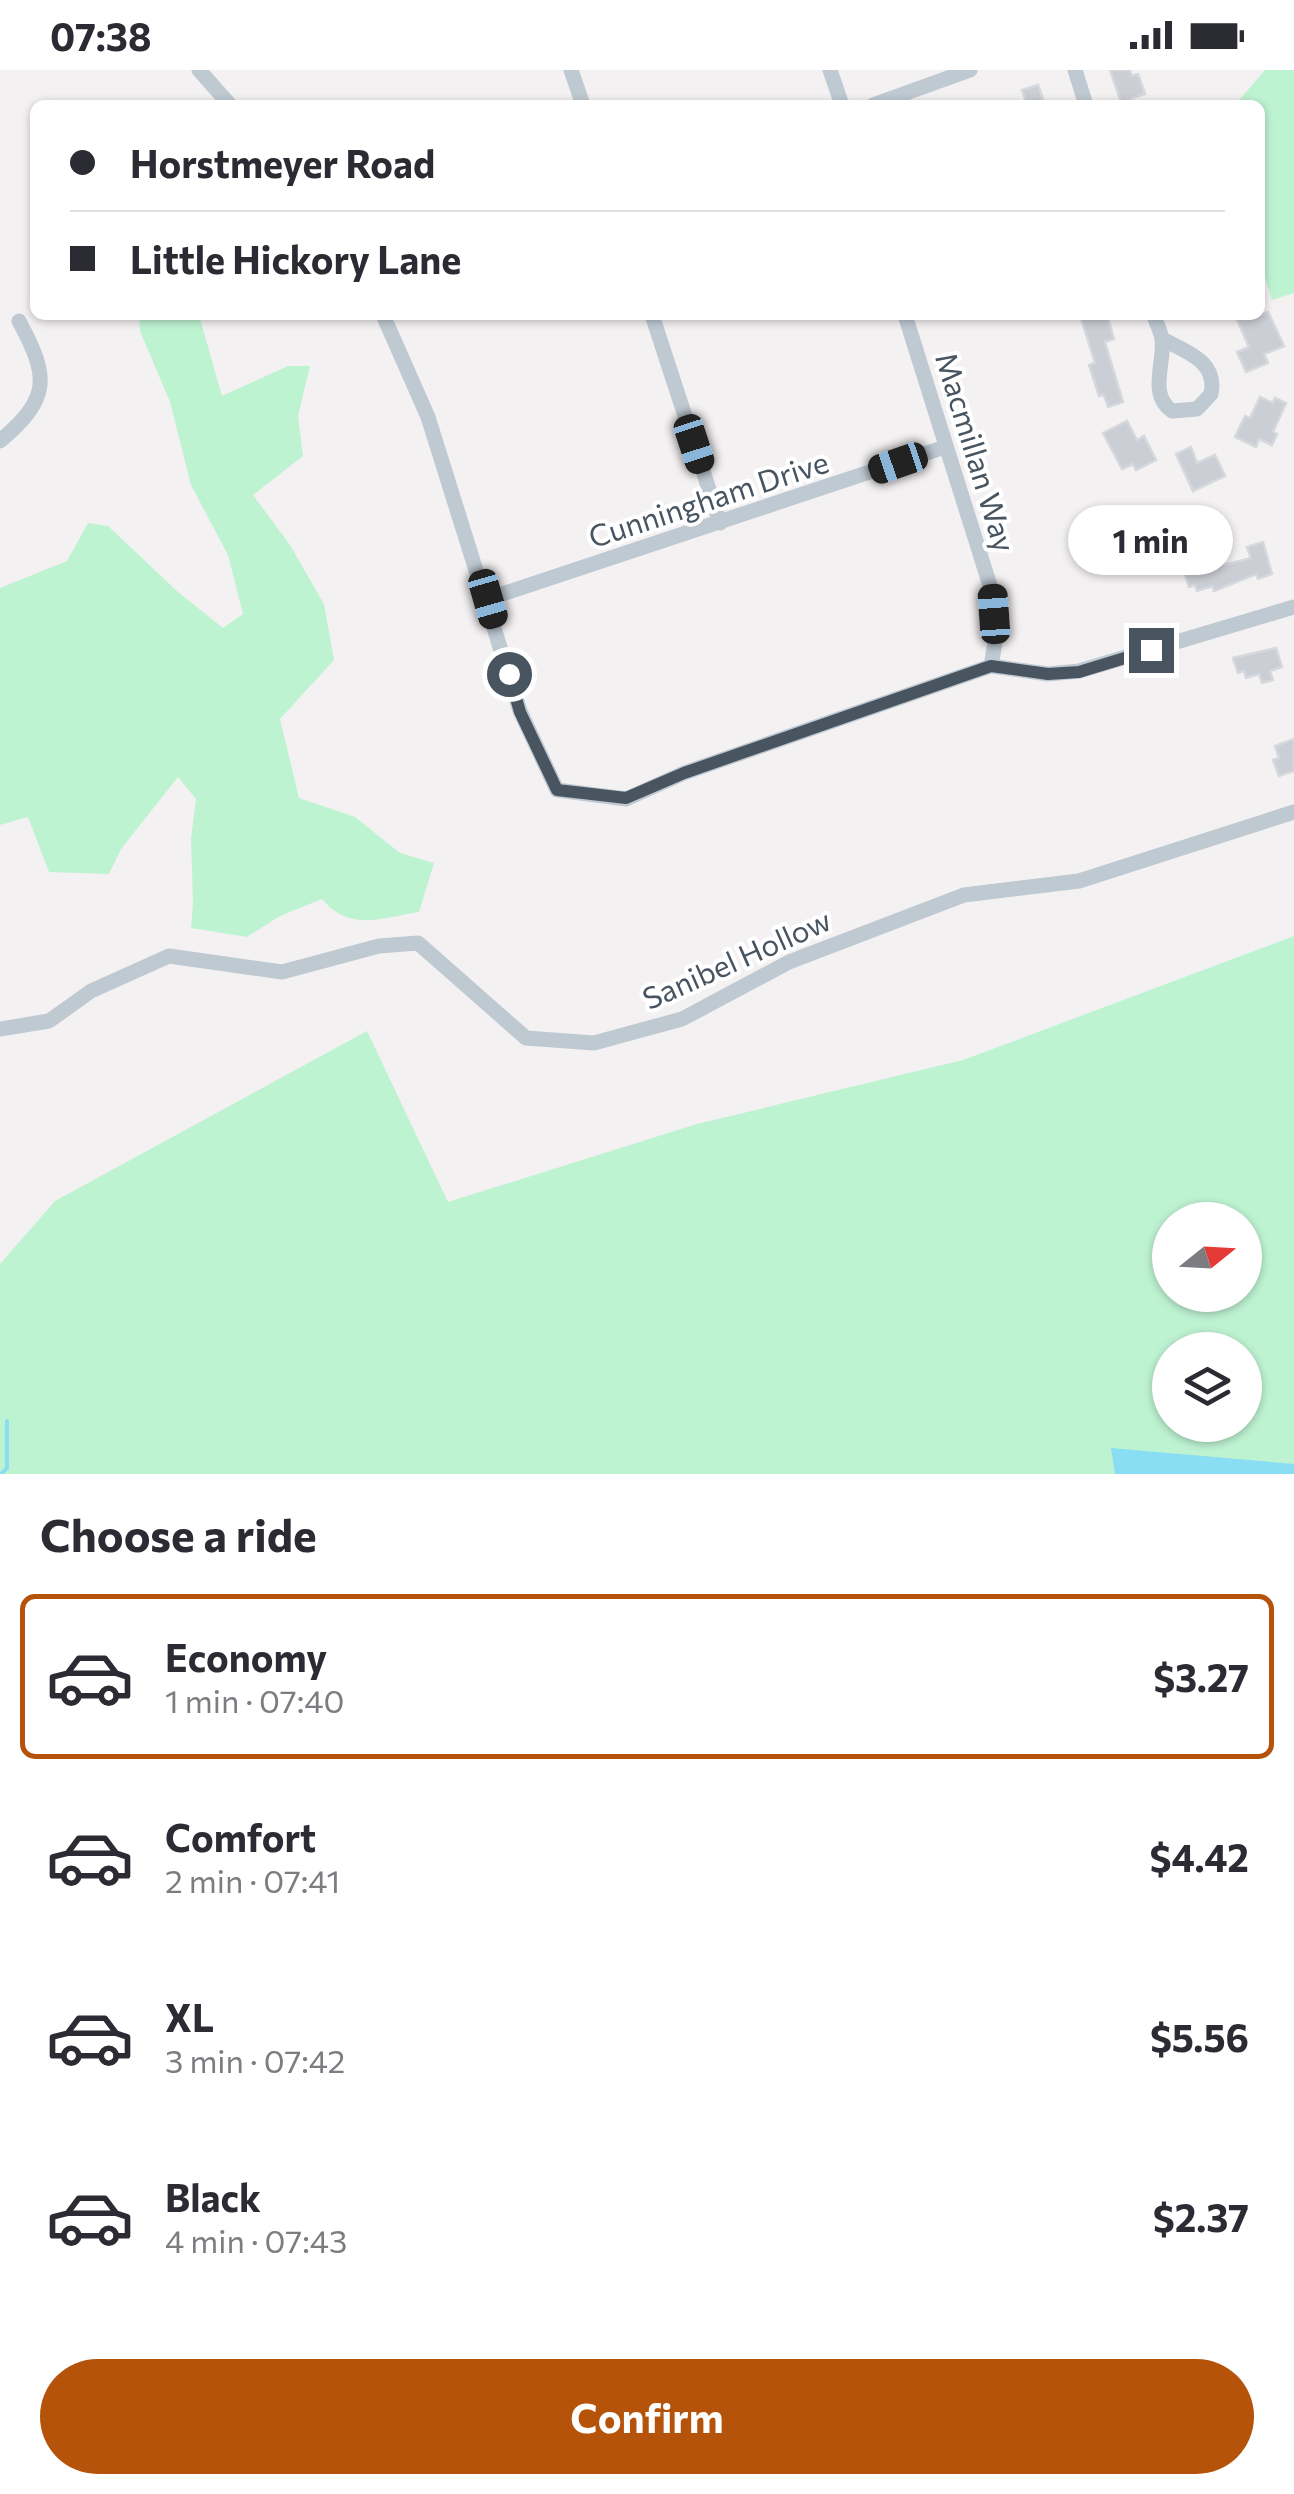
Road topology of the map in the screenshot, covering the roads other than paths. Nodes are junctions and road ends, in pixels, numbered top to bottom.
1 (199, 70) edge
2 (572, 70) edge
3 (830, 70) edge
4 (970, 70) edge
5 (1075, 70) edge
6 (226, 100) edge
7 (581, 100) edge
8 (840, 100) edge
9 (887, 100) edge
10 (1084, 100) edge
11 (385, 320) edge
12 (654, 320) edge
13 (907, 320) edge
14 (1156, 320) edge
15 (18, 321) dead end
16 (1162, 339) junction
17 (0, 441) edge
18 (945, 448) junction
19 (720, 523) junction
20 (488, 599) junction
21 (1294, 608) edge
22 (991, 666) junction
23 (1294, 812) edge
24 (0, 1029) edge

1 - 6 street
2 - 7 street
3 - 8 street
4 - 9 street
5 - 10 street
11 - 20 street
12 - 19 street
13 - 18 street, Macmillan Way
14 - 16 street
15 - 17 street
16 - 16 street
18 - 19 street, Cunningham Drive
18 - 22 street, Macmillan Way
19 - 20 street, Cunningham Drive
20 - 22 street
21 - 22 street
23 - 24 street, Sanibel Hollow

